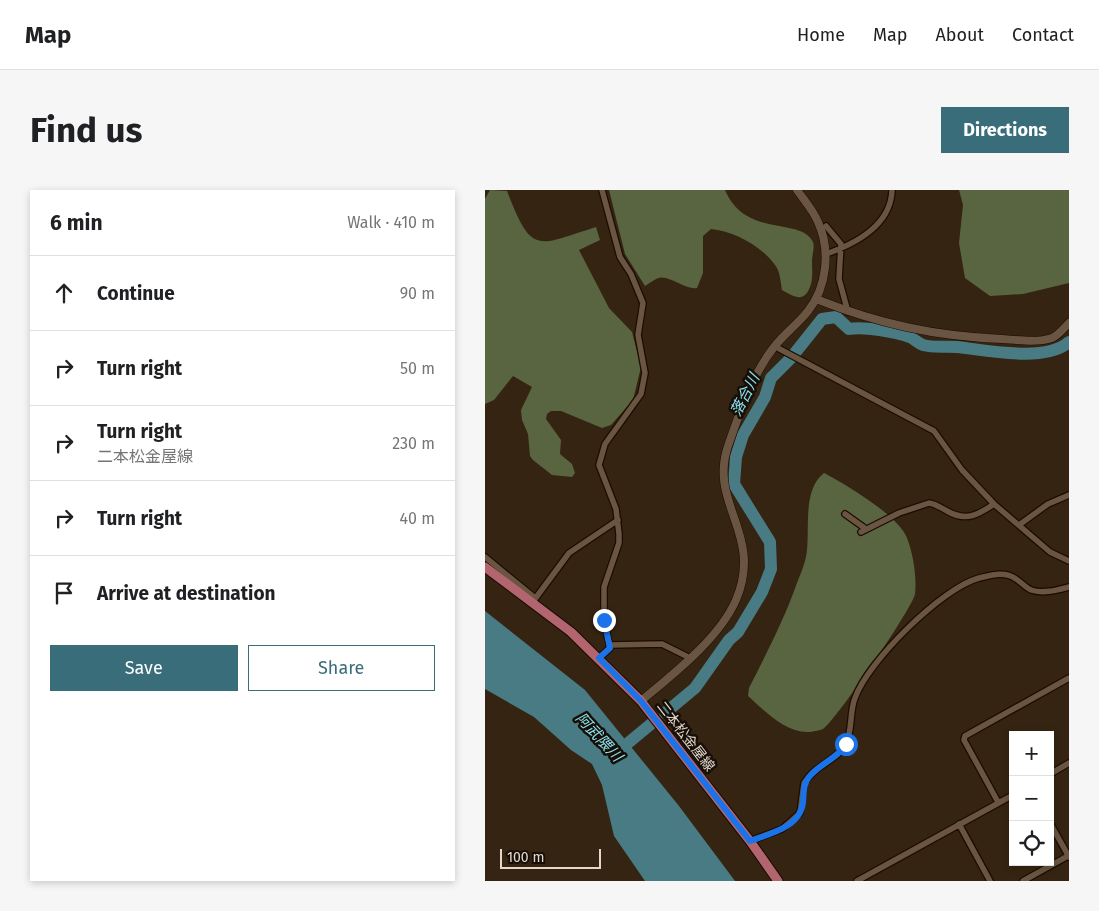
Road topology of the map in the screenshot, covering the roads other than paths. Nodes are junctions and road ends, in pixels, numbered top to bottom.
1 (602, 190) edge
2 (797, 190) edge
3 (892, 190) edge
4 (826, 226) dead end
5 (841, 249) junction
6 (825, 254) junction
7 (816, 299) junction
8 (848, 312) junction
9 (1069, 323) edge
10 (774, 346) junction
11 (1069, 495) edge
12 (994, 504) junction
13 (845, 514) dead end
14 (618, 520) junction
15 (1019, 525) junction
16 (485, 557) edge
17 (1069, 561) edge
18 (485, 567) edge
19 (1069, 587) edge
20 (534, 600) junction
21 (610, 645) junction
22 (599, 658) junction
23 (690, 658) junction
24 (1069, 678) edge
25 (641, 701) junction
26 (1069, 763) edge
27 (1054, 772) edge
28 (1009, 797) edge
29 (998, 802) junction
30 (959, 824) junction
31 (1054, 830) edge
32 (750, 841) junction
33 (1068, 856) edge
34 (778, 881) edge
35 (857, 881) edge
36 (990, 881) edge
37 (1023, 881) edge

1 - 14 street
2 - 6 street
3 - 5 street
4 - 5 street
5 - 6 street
5 - 8 street
6 - 7 street
7 - 8 street
7 - 10 street
8 - 9 street
10 - 12 street
10 - 23 street
11 - 15 street
12 - 13 street
12 - 15 street
14 - 20 street
14 - 21 street
15 - 17 street
16 - 20 street
18 - 20 main road, 二本松金屋線
19 - 32 street
20 - 22 main road, 二本松金屋線
21 - 22 street
21 - 23 street
22 - 25 main road, 二本松金屋線
23 - 25 street
24 - 29 street
25 - 32 main road, 二本松金屋線
26 - 27 street
28 - 29 street
29 - 30 street
30 - 35 street
30 - 36 street
31 - 33 street
32 - 34 main road, 二本松金屋線
33 - 37 street

